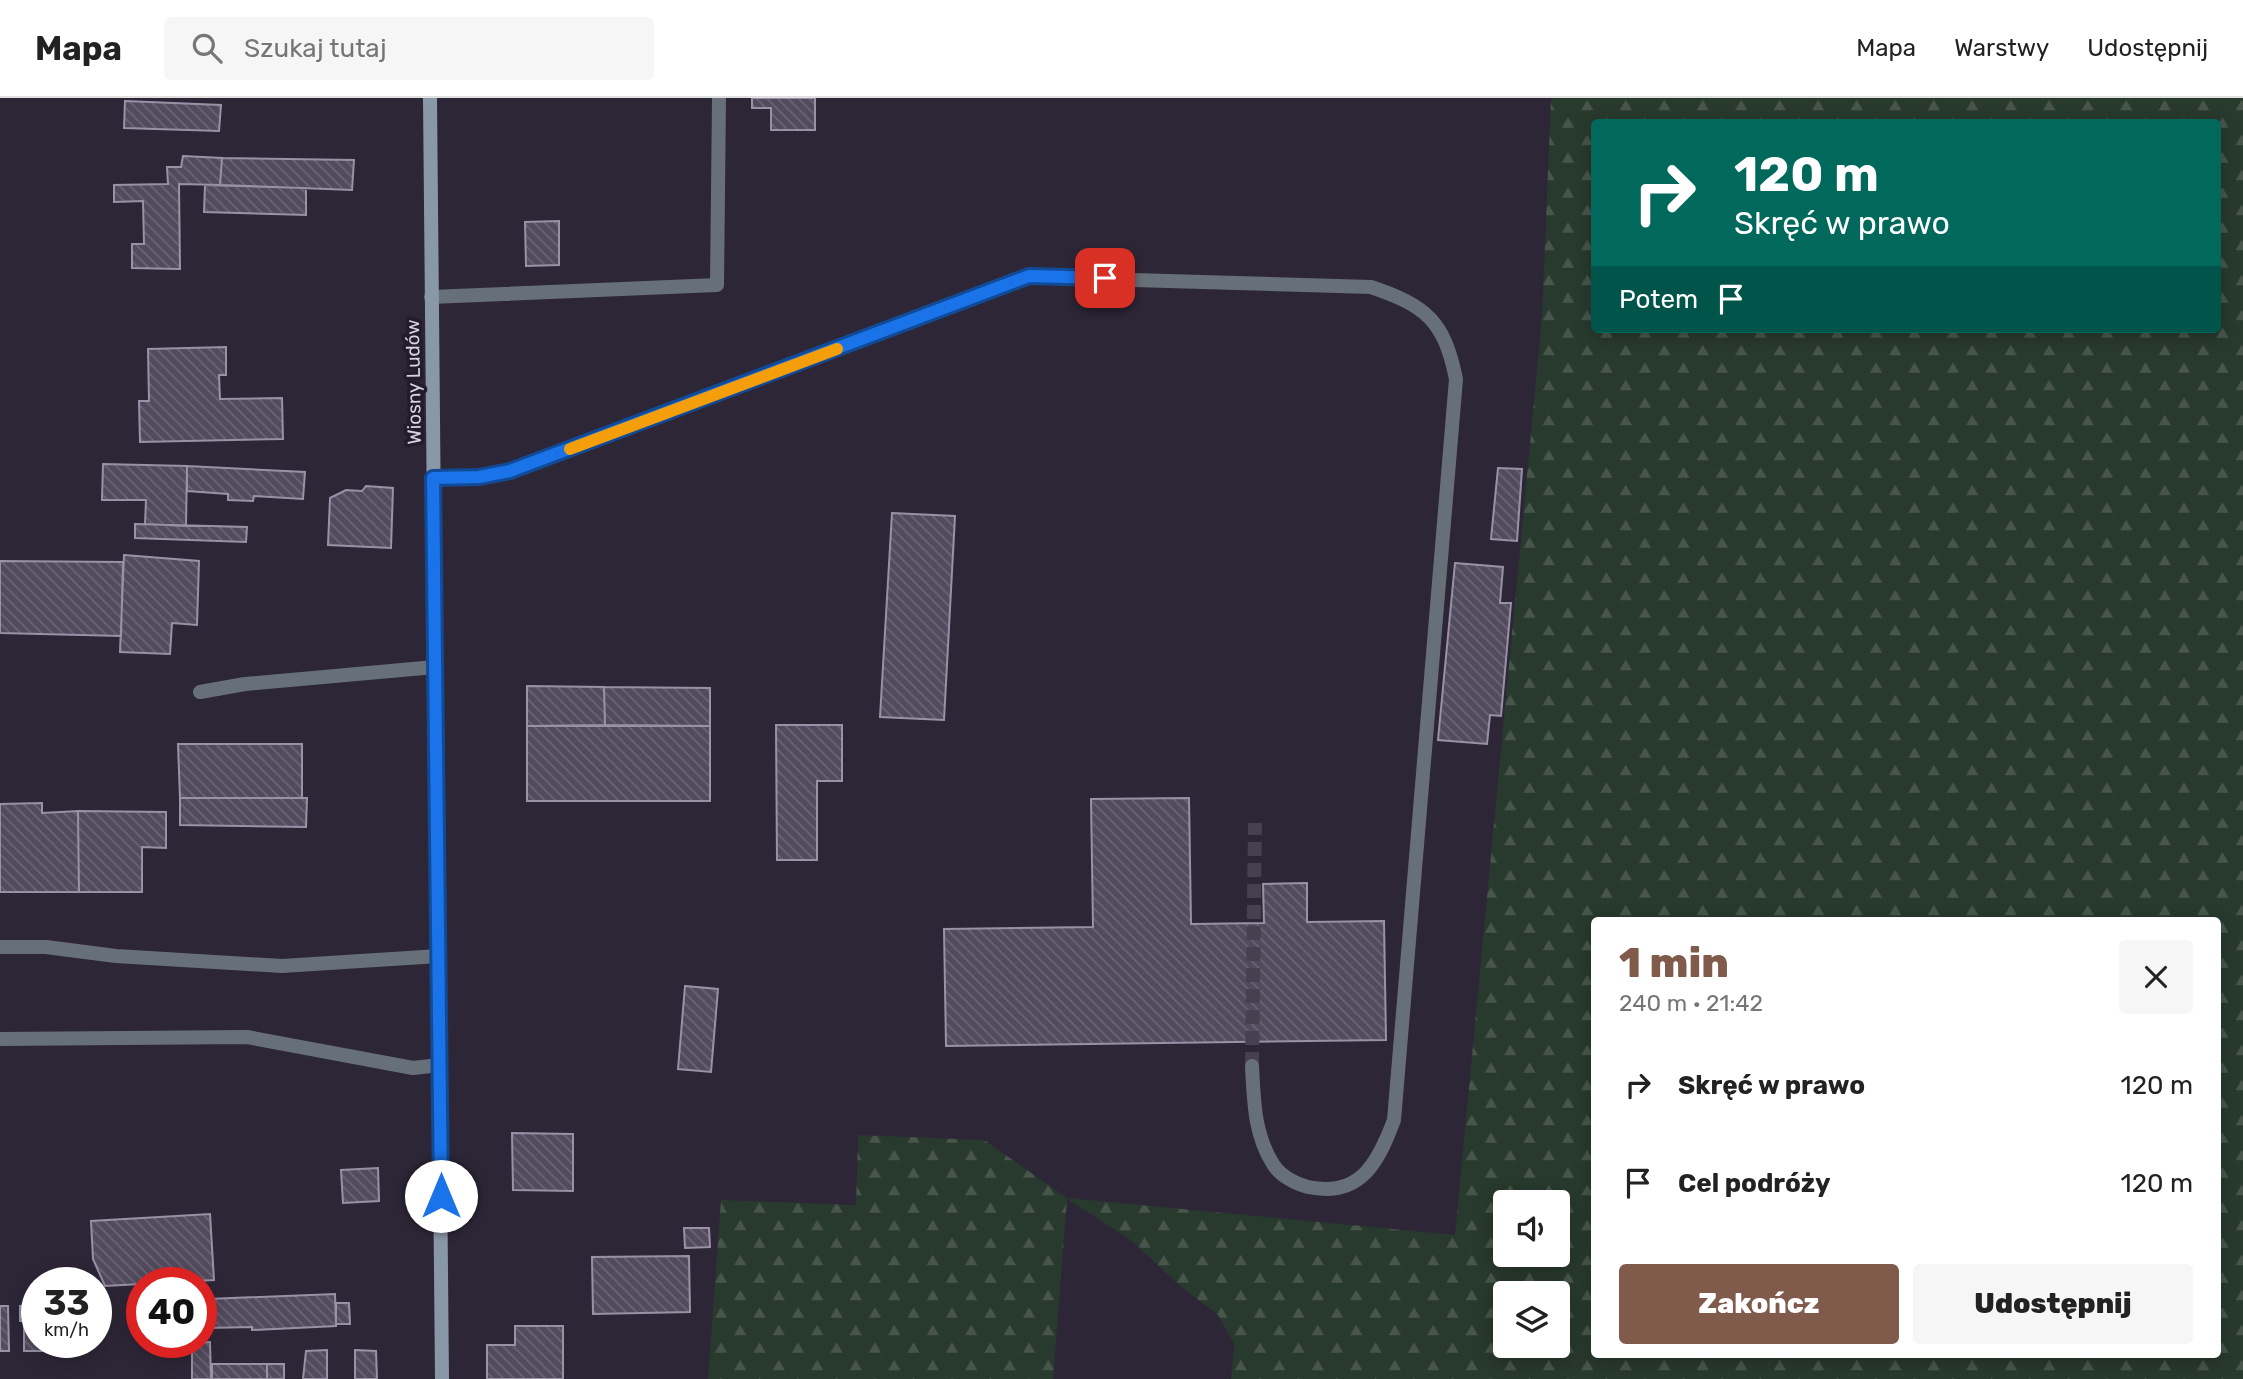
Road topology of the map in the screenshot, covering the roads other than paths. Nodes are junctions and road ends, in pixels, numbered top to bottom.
1 (430, 98) edge
2 (719, 98) edge
3 (431, 297) junction
4 (433, 478) junction
5 (435, 667) junction
6 (200, 692) dead end
7 (0, 947) edge
8 (439, 956) junction
9 (0, 1039) edge
10 (440, 1065) junction
11 (1252, 1066) tunnel mouth
12 (442, 1379) edge

1 - 3 street, Wiosny Ludów
2 - 3 lane
3 - 4 street, Wiosny Ludów
4 - 5 street, Wiosny Ludów
4 - 11 lane
5 - 6 lane
5 - 8 street, Wiosny Ludów
7 - 8 lane
8 - 10 street, Wiosny Ludów
9 - 10 lane
10 - 12 street, Wiosny Ludów

